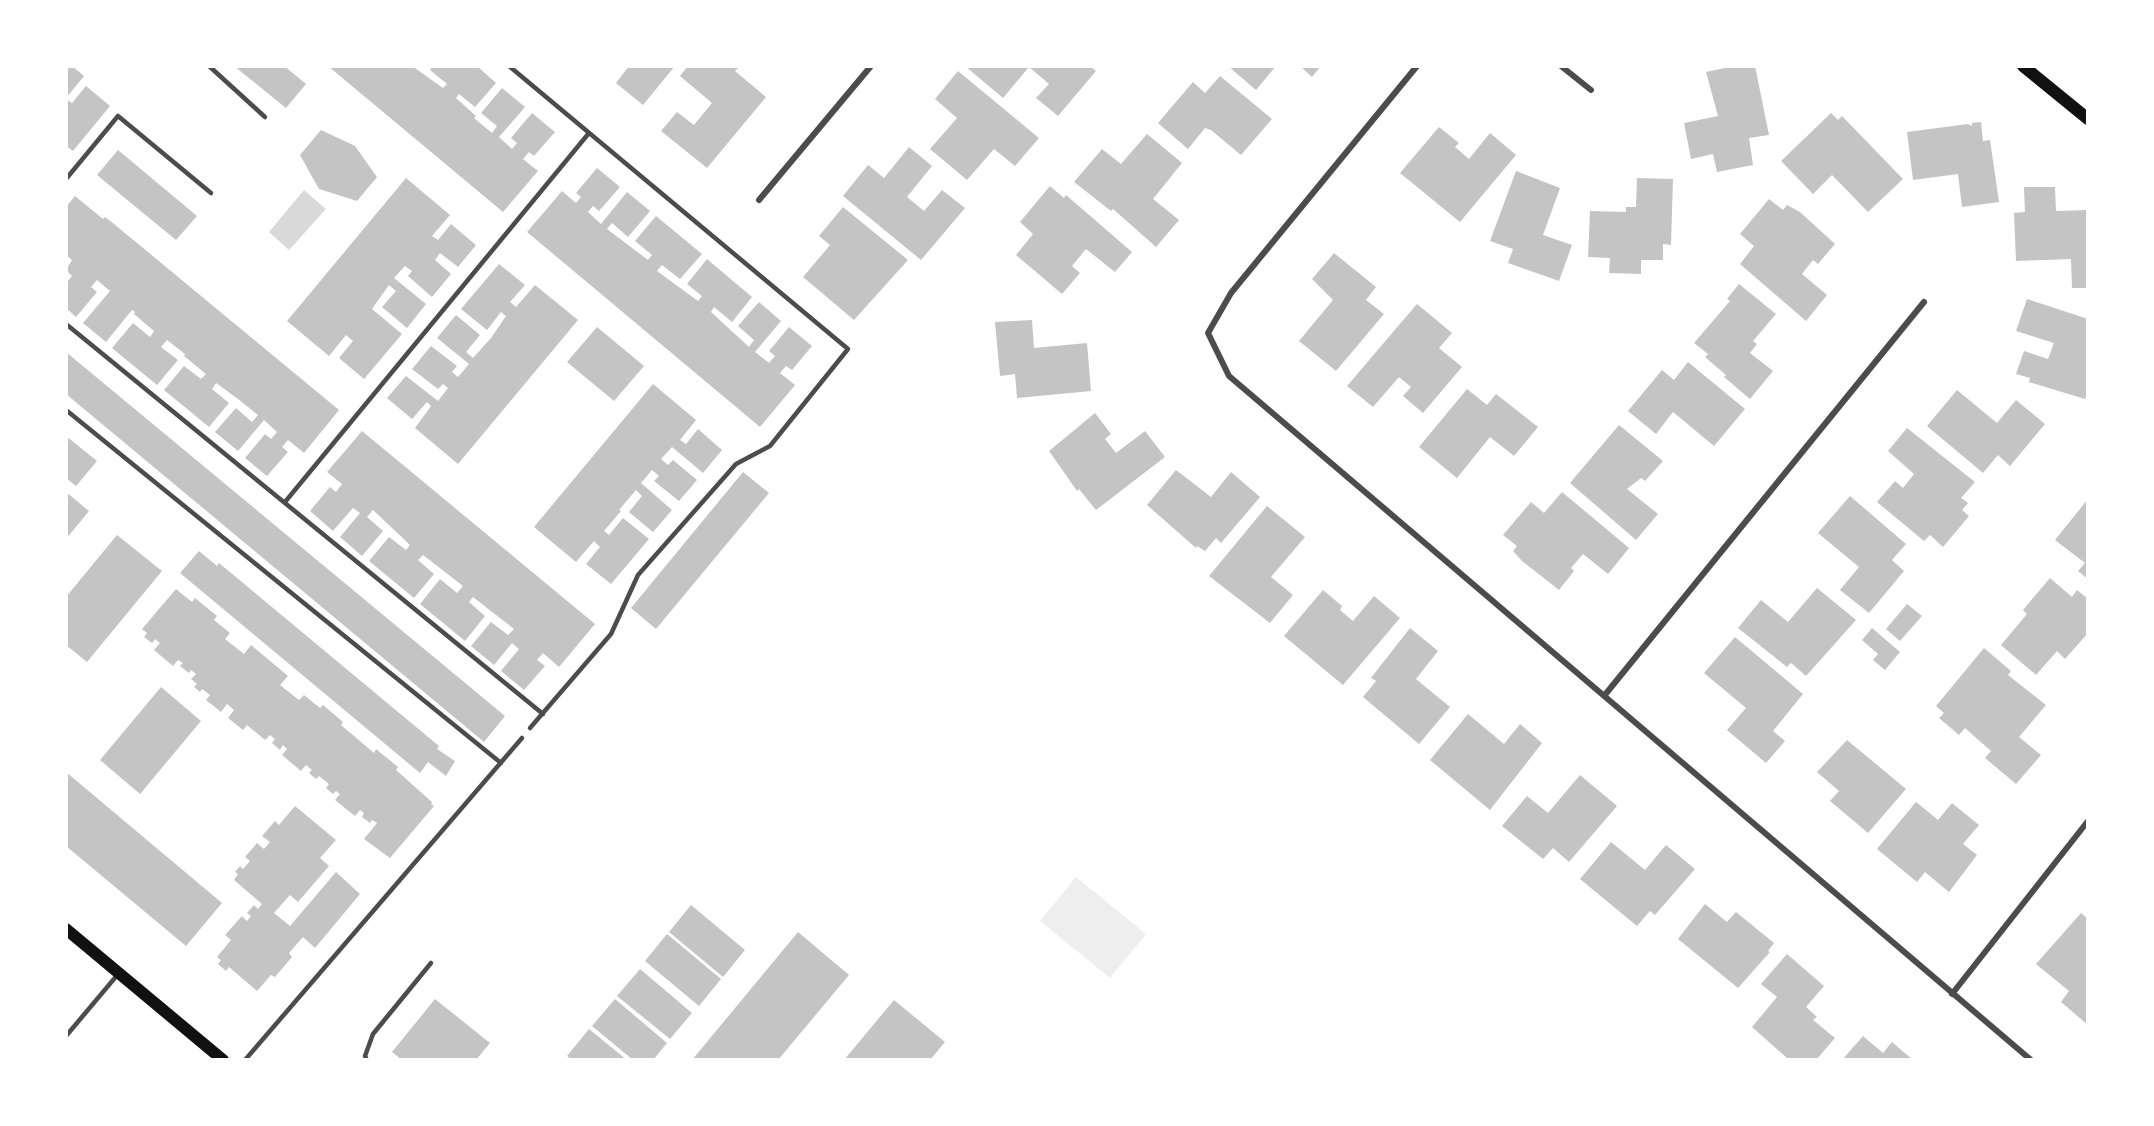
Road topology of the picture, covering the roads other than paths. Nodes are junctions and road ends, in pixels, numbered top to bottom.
1 (209, 66) edge
2 (509, 66) edge
3 (871, 66) edge
4 (1418, 66) edge
5 (1561, 66) edge
6 (2023, 66) edge
7 (1591, 90) dead end
8 (265, 117) dead end
9 (2088, 120) edge
10 (590, 133) junction
11 (66, 179) edge
12 (211, 193) dead end
13 (759, 200) dead end
14 (1924, 302) dead end
15 (66, 324) edge
16 (66, 410) edge
17 (285, 502) junction
18 (1604, 696) junction
19 (543, 714) junction
20 (530, 728) dead end
21 (522, 738) dead end
22 (501, 763) junction
23 (2088, 821) edge
24 (66, 929) edge
25 (431, 963) dead end
26 (119, 974) junction
27 (1952, 994) junction
28 (66, 1036) edge
29 (223, 1060) edge
30 (245, 1060) edge
31 (367, 1060) edge
32 (2031, 1060) edge

1 - 8 lane
2 - 10 lane
3 - 13 street
4 - 18 street
5 - 7 street
6 - 9 main road
10 - 17 lane
10 - 19 lane
11 - 12 lane
14 - 18 street
15 - 17 lane
16 - 22 lane
17 - 19 lane
18 - 27 street
19 - 20 lane
21 - 22 lane
22 - 30 lane
23 - 27 street
24 - 26 main road
25 - 31 lane
26 - 28 lane
26 - 29 main road
27 - 32 street

